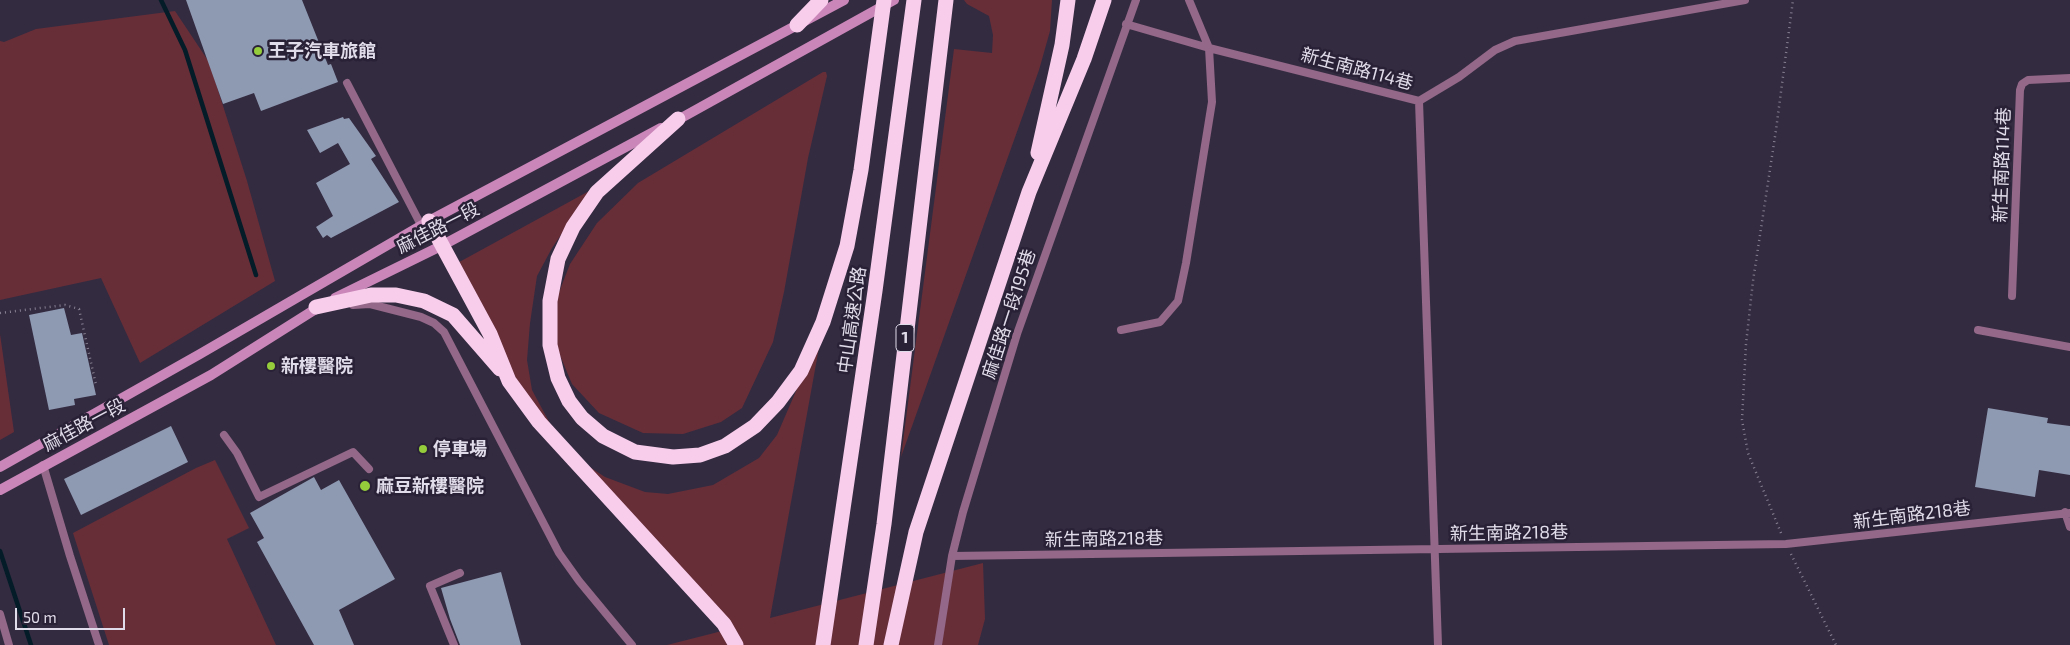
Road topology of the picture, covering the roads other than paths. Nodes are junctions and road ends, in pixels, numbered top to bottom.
1 (821, 0) edge
2 (844, 0) edge
3 (884, 0) edge
4 (894, 0) edge
5 (914, 0) edge
6 (946, 0) edge
7 (1068, 0) edge
8 (1104, 0) edge
9 (1136, 0) edge
10 (1190, 0) edge
11 (1744, 0) edge
12 (797, 24) junction
13 (1126, 24) junction
14 (1209, 48) junction
15 (2070, 78) edge
16 (347, 83) dead end
17 (1419, 101) junction
18 (678, 119) junction
19 (1029, 192) junction
20 (425, 223) junction
21 (443, 244) junction
22 (2012, 296) dead end
23 (316, 307) junction
24 (1121, 330) dead end
25 (1978, 330) dead end
26 (2070, 347) edge
27 (509, 380) junction
28 (224, 435) dead end
29 (44, 465) junction
30 (0, 466) edge
31 (369, 469) dead end
32 (0, 490) edge
33 (2068, 512) edge
34 (2070, 527) edge
35 (1434, 549) junction
36 (952, 556) junction
37 (460, 573) dead end
38 (0, 614) edge
39 (2, 630) edge
40 (9, 645) edge
41 (99, 645) edge
42 (454, 645) edge
43 (632, 645) edge
44 (736, 645) edge
45 (823, 645) edge
46 (866, 645) edge
47 (891, 645) edge
48 (938, 645) edge
49 (1438, 645) edge

1 - 12 highway
2 - 12 main road, 麻佳路一段
3 - 18 highway
4 - 18 main road, 麻佳路一段
5 - 45 highway, 中山高速公路 / 1
6 - 46 highway, 1
7 - 19 highway
8 - 19 highway
9 - 13 lane, 麻佳路一段195巷
10 - 14 lane
11 - 17 lane, 新生南路114巷
12 - 20 main road, 麻佳路一段
13 - 14 lane, 新生南路114巷
13 - 36 lane, 麻佳路一段195巷
14 - 17 lane, 新生南路114巷
14 - 24 lane
15 - 22 lane, 新生南路114巷
16 - 20 lane
17 - 35 lane
18 - 21 main road, 麻佳路一段
19 - 47 highway
20 - 21 highway
20 - 30 main road, 麻佳路一段
21 - 23 main road, 麻佳路一段
21 - 27 highway
23 - 27 highway
23 - 29 main road, 麻佳路一段
23 - 43 lane
25 - 26 lane
27 - 44 highway
28 - 31 lane
29 - 32 main road, 麻佳路一段
29 - 41 lane
33 - 34 lane, 新生南路218巷
33 - 35 lane, 新生南路218巷
35 - 36 lane, 新生南路218巷
35 - 49 lane
36 - 48 lane, 麻佳路一段195巷
37 - 42 lane
38 - 39 lane
39 - 40 lane

